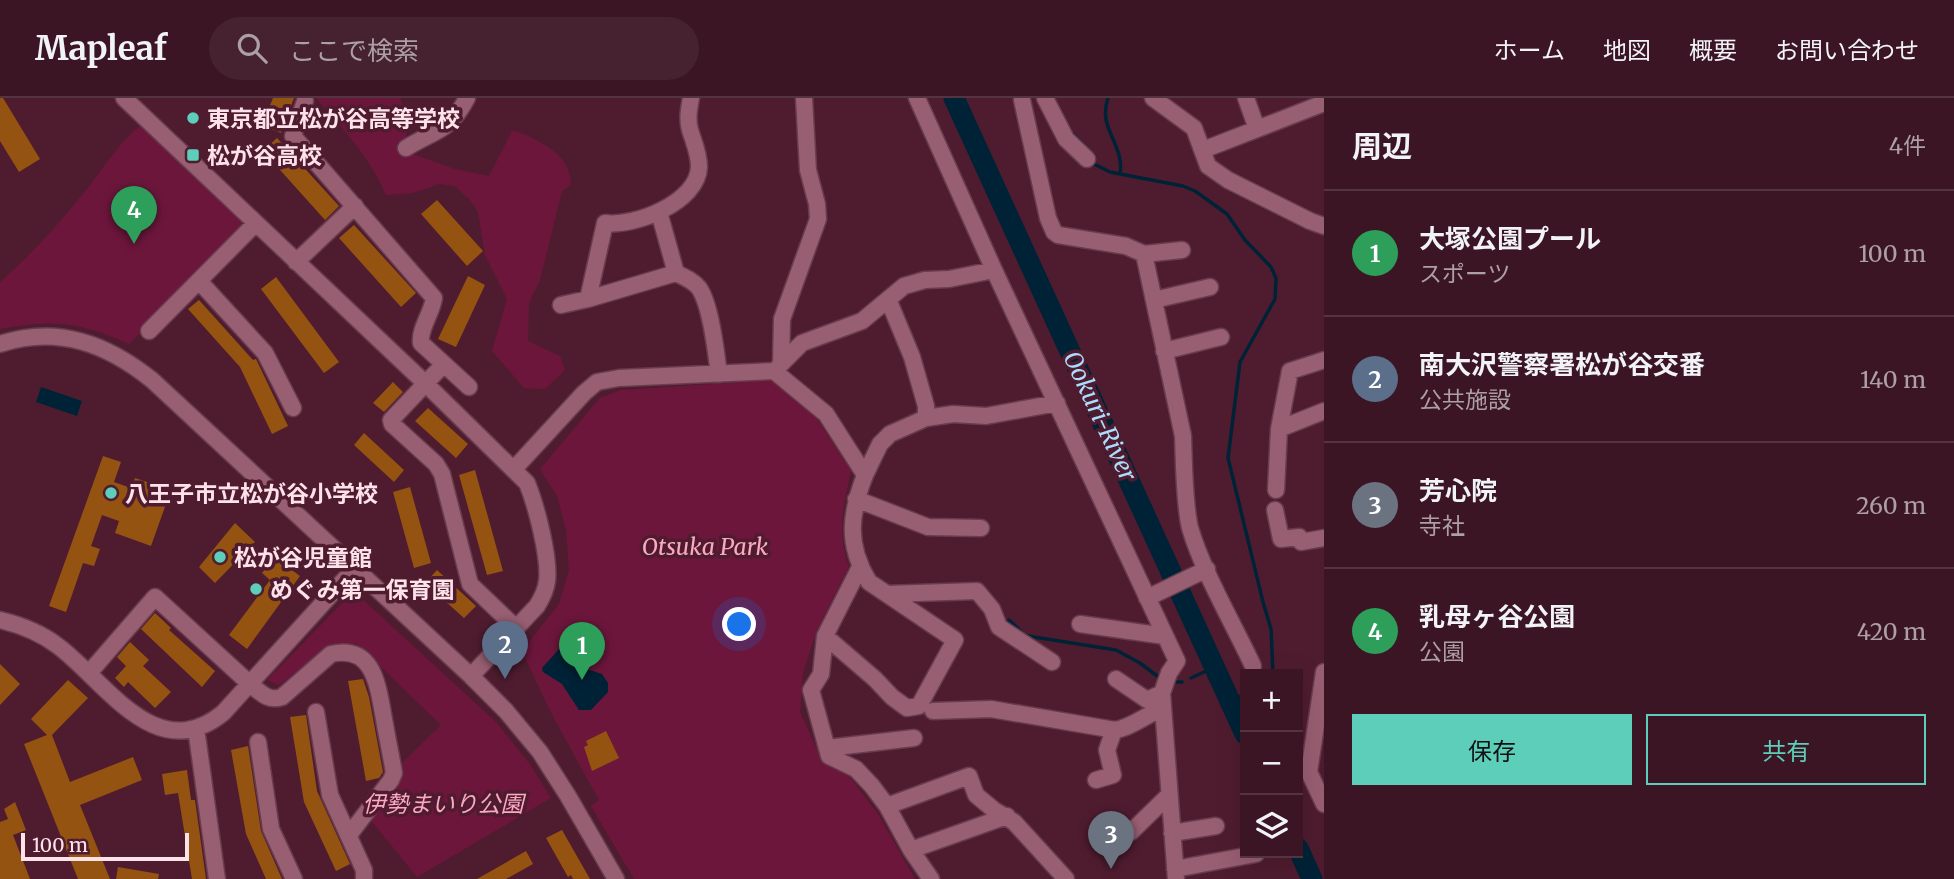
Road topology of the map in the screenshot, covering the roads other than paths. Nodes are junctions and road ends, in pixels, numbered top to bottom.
1 (124, 98) edge
2 (467, 98) edge
3 (691, 98) edge
4 (804, 98) edge
5 (917, 98) edge
6 (1043, 98) edge
7 (1153, 98) edge
8 (1246, 98) edge
9 (1021, 99) edge
10 (305, 102) dead end
11 (1312, 103) edge
12 (1257, 129) junction
13 (406, 148) dead end
14 (1203, 150) junction
15 (1087, 159) dead end
16 (355, 206) junction
17 (659, 212) junction
18 (256, 223) junction
19 (1324, 226) edge
20 (1182, 250) dead end
21 (1144, 254) junction
22 (296, 262) junction
23 (994, 270) junction
24 (676, 273) junction
25 (199, 281) junction
26 (1210, 287) dead end
27 (588, 299) junction
28 (888, 299) junction
29 (1154, 300) junction
30 (561, 305) dead end
31 (149, 331) dead end
32 (1221, 337) dead end
33 (0, 344) edge
34 (1164, 351) junction
35 (1324, 360) edge
36 (444, 364) junction
37 (778, 368) junction
38 (719, 374) junction
39 (426, 384) junction
40 (470, 387) dead end
41 (1057, 403) junction
42 (293, 408) dead end
43 (1324, 411) edge
44 (926, 418) junction
45 (1279, 429) junction
46 (514, 468) junction
47 (865, 475) junction
48 (1276, 490) dead end
49 (856, 499) junction
50 (1275, 509) dead end
51 (981, 528) dead end
52 (1324, 538) edge
53 (860, 567) junction
54 (355, 568) junction
55 (1205, 570) junction
56 (887, 594) junction
57 (1148, 597) junction
58 (0, 620) edge
59 (1080, 624) dead end
60 (516, 628) junction
61 (825, 636) junction
62 (1165, 636) junction
63 (1052, 662) dead end
64 (1253, 666) dead end
65 (1324, 672) edge
66 (89, 673) junction
67 (471, 676) junction
68 (1116, 679) dead end
69 (250, 684) junction
70 (1162, 701) junction
71 (933, 711) dead end
72 (316, 712) dead end
73 (196, 728) junction
74 (1114, 730) junction
75 (914, 738) dead end
76 (258, 742) dead end
77 (827, 748) junction
78 (1096, 780) dead end
79 (1168, 796) junction
80 (1324, 804) edge
81 (887, 806) junction
82 (1006, 816) junction
83 (1216, 826) dead end
84 (1131, 832) dead end
85 (1172, 832) junction
86 (349, 835) junction
87 (911, 850) junction
88 (1240, 858) edge
89 (1176, 874) edge
90 (217, 879) edge
91 (293, 879) edge
92 (364, 879) edge
93 (616, 879) edge
94 (931, 879) edge
95 (1066, 879) edge

1 - 18 street
2 - 13 street
3 - 17 street
4 - 37 street
5 - 23 street
6 - 9 street
6 - 15 street
7 - 14 street
8 - 12 street
9 - 21 street
10 - 16 street
11 - 12 street
12 - 14 street
14 - 19 street
16 - 22 street
16 - 36 street
17 - 24 street
17 - 27 street
18 - 22 street
18 - 25 street
20 - 21 street
21 - 29 street
22 - 39 street
23 - 28 street
23 - 41 street
24 - 27 street
24 - 38 street
25 - 31 street
25 - 42 street
26 - 29 street
27 - 30 street
28 - 37 street
28 - 44 street
29 - 34 street
32 - 34 street
33 - 54 street
34 - 55 street
35 - 45 street
36 - 39 street
36 - 40 street
37 - 38 street
37 - 47 street
38 - 46 street
39 - 46 street
39 - 60 street
41 - 44 street
41 - 57 street
43 - 45 street
44 - 47 street
45 - 48 street
46 - 60 street
47 - 49 street
49 - 51 street
49 - 53 street
50 - 52 street
53 - 56 street
53 - 61 street
54 - 67 street
54 - 69 street
55 - 57 street
55 - 64 street
56 - 61 street
56 - 63 street
57 - 62 street
58 - 66 street
59 - 62 street
60 - 67 street
61 - 77 street
62 - 70 street
65 - 80 street
66 - 69 street
66 - 73 street
67 - 93 street
68 - 70 street
69 - 73 street
69 - 86 street
70 - 74 street
70 - 79 street
71 - 74 street
72 - 86 street
73 - 90 street
74 - 78 street
75 - 77 street
76 - 91 street
77 - 81 street
79 - 84 street
79 - 85 street
81 - 82 street
81 - 87 street
82 - 87 street
82 - 95 street
83 - 85 street
85 - 89 street
86 - 92 street
87 - 94 street
88 - 89 street

